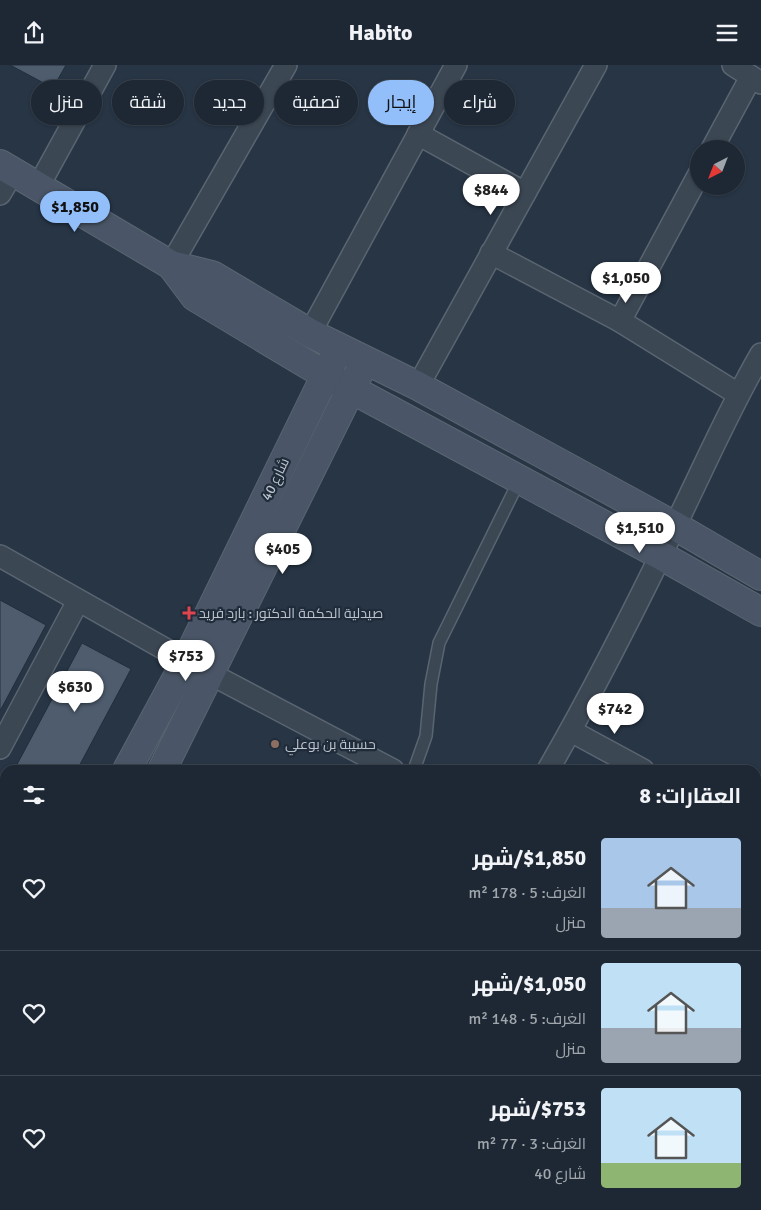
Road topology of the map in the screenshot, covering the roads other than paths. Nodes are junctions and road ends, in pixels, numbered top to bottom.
1 (105, 65) edge
2 (286, 65) edge
3 (456, 65) edge
4 (596, 65) edge
5 (733, 65) edge
6 (756, 80) edge
7 (418, 135) junction
8 (718, 140) edge
9 (4, 177) edge
10 (38, 187) junction
11 (690, 191) edge
12 (525, 193) junction
13 (491, 253) junction
14 (171, 265) junction
15 (620, 321) junction
16 (310, 333) junction
17 (339, 348) junction
18 (761, 354) edge
19 (366, 361) junction
20 (325, 375) junction
21 (418, 386) junction
22 (352, 388) junction
23 (738, 394) junction
24 (520, 479) junction
25 (675, 526) junction
26 (0, 555) edge
27 (660, 555) junction
28 (761, 576) edge
29 (78, 601) junction
30 (761, 612) edge
31 (186, 661) junction
32 (210, 673) junction
33 (571, 731) junction
34 (0, 748) edge
35 (130, 765) edge
36 (164, 765) edge
37 (384, 765) edge
38 (416, 765) edge
39 (551, 765) edge
40 (634, 765) edge

1 - 10 street
2 - 14 street
3 - 7 street
4 - 12 street
5 - 6 street
6 - 8 street
7 - 12 street
7 - 16 street
9 - 10 street
10 - 14 street
11 - 15 street
12 - 13 street
13 - 15 street
13 - 21 street
14 - 16 street
14 - 20 street
15 - 23 street
16 - 17 street
17 - 19 street
17 - 20 street, شارع 40
18 - 23 street
19 - 21 street
19 - 22 street, شارع 40
20 - 22 street
20 - 31 street, شارع 40
21 - 25 street
22 - 24 street
22 - 32 street, شارع 40
23 - 25 street
24 - 27 street
24 - 38 lane
25 - 27 street
25 - 28 street
26 - 29 street
27 - 30 street
27 - 33 street
29 - 31 street
29 - 34 street
31 - 32 street
31 - 35 street, شارع 40
32 - 36 street, شارع 40
32 - 37 street
33 - 39 street
33 - 40 street

